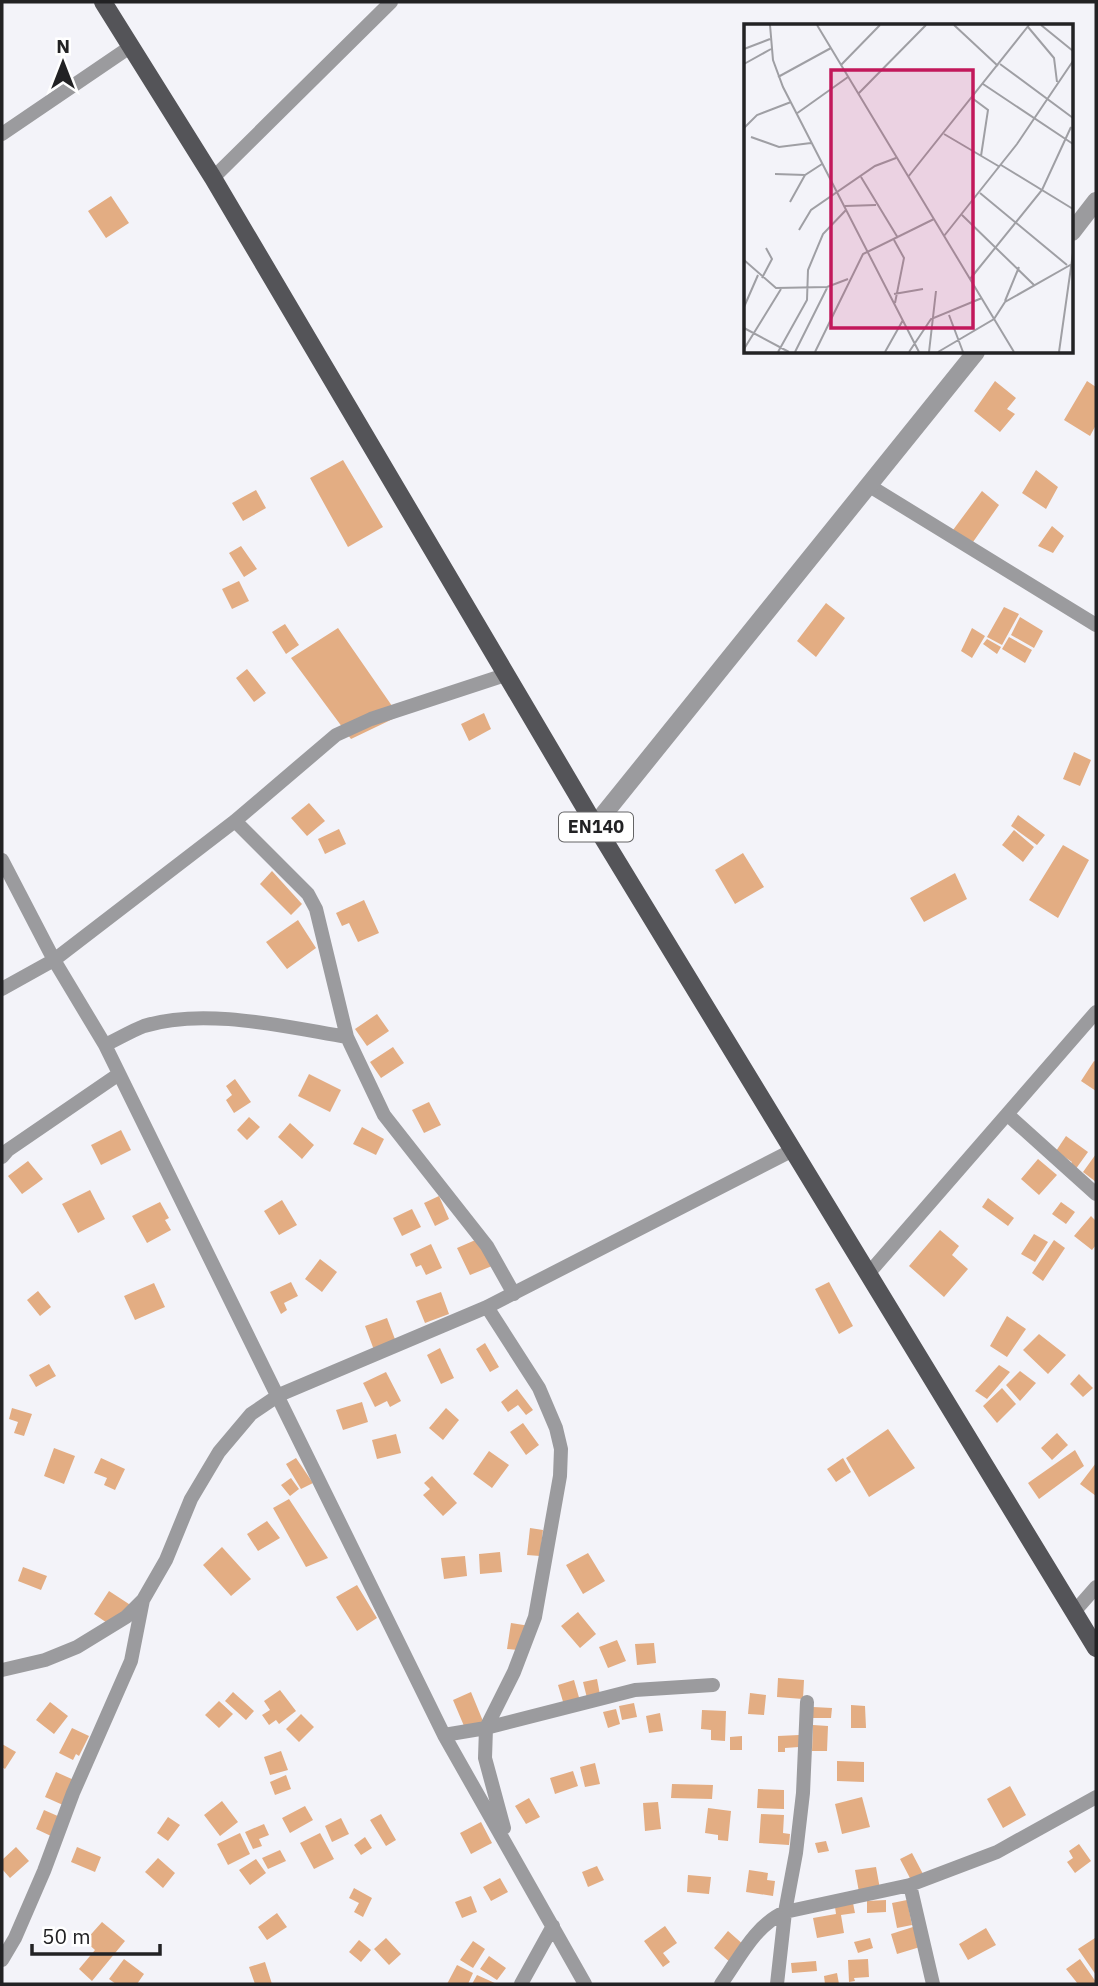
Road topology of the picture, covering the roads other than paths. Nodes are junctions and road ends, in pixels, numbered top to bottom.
1 (103, 2) edge
2 (391, 2) edge
3 (130, 47) junction
4 (2, 134) edge
5 (212, 178) junction
6 (1094, 208) edge
7 (1074, 230) edge
8 (974, 354) edge
9 (868, 485) junction
10 (1096, 625) edge
11 (505, 675) junction
12 (235, 821) junction
13 (595, 825) junction
14 (2, 860) edge
15 (54, 960) junction
16 (2, 989) edge
17 (1096, 1012) edge
18 (347, 1037) junction
19 (105, 1045) junction
20 (119, 1074) junction
21 (1008, 1115) junction
22 (793, 1150) junction
23 (2, 1157) edge
24 (1096, 1194) edge
25 (868, 1274) junction
26 (514, 1294) junction
27 (487, 1307) junction
28 (279, 1395) junction
29 (1096, 1587) edge
30 (143, 1600) junction
31 (1074, 1612) junction
32 (1096, 1648) edge
33 (2, 1670) edge
34 (713, 1685) dead end
35 (807, 1702) dead end
36 (486, 1728) junction
37 (444, 1734) junction
38 (1096, 1797) edge
39 (508, 1845) junction
40 (910, 1885) junction
41 (785, 1912) junction
42 (553, 1926) junction
43 (2, 1960) edge
44 (521, 1984) edge
45 (586, 1984) edge
46 (721, 1984) edge
47 (777, 1984) edge
48 (933, 1984) edge

1 - 3 main road, EN140
2 - 5 street
3 - 4 street
3 - 5 main road, EN140
5 - 11 main road, EN140
6 - 7 street
8 - 9 street
9 - 10 street
9 - 13 street
11 - 12 street
11 - 13 main road, EN140
12 - 15 street
12 - 18 street
13 - 22 main road, EN140
14 - 15 street
15 - 16 street
15 - 19 street
17 - 21 street
18 - 19 street
18 - 26 street
19 - 20 street
20 - 23 street
20 - 28 street
21 - 24 street
21 - 25 street
22 - 25 main road, EN140
22 - 26 street
25 - 31 main road, EN140
26 - 27 street
27 - 28 street
27 - 36 street
28 - 30 street
28 - 37 street
29 - 31 street
30 - 33 street
30 - 43 street
31 - 32 main road, EN140
34 - 36 street
35 - 41 street
36 - 37 street
36 - 39 street
37 - 39 street
38 - 40 street
39 - 42 street
40 - 41 street
40 - 48 street
41 - 46 street
41 - 47 street
42 - 44 street
42 - 45 street

